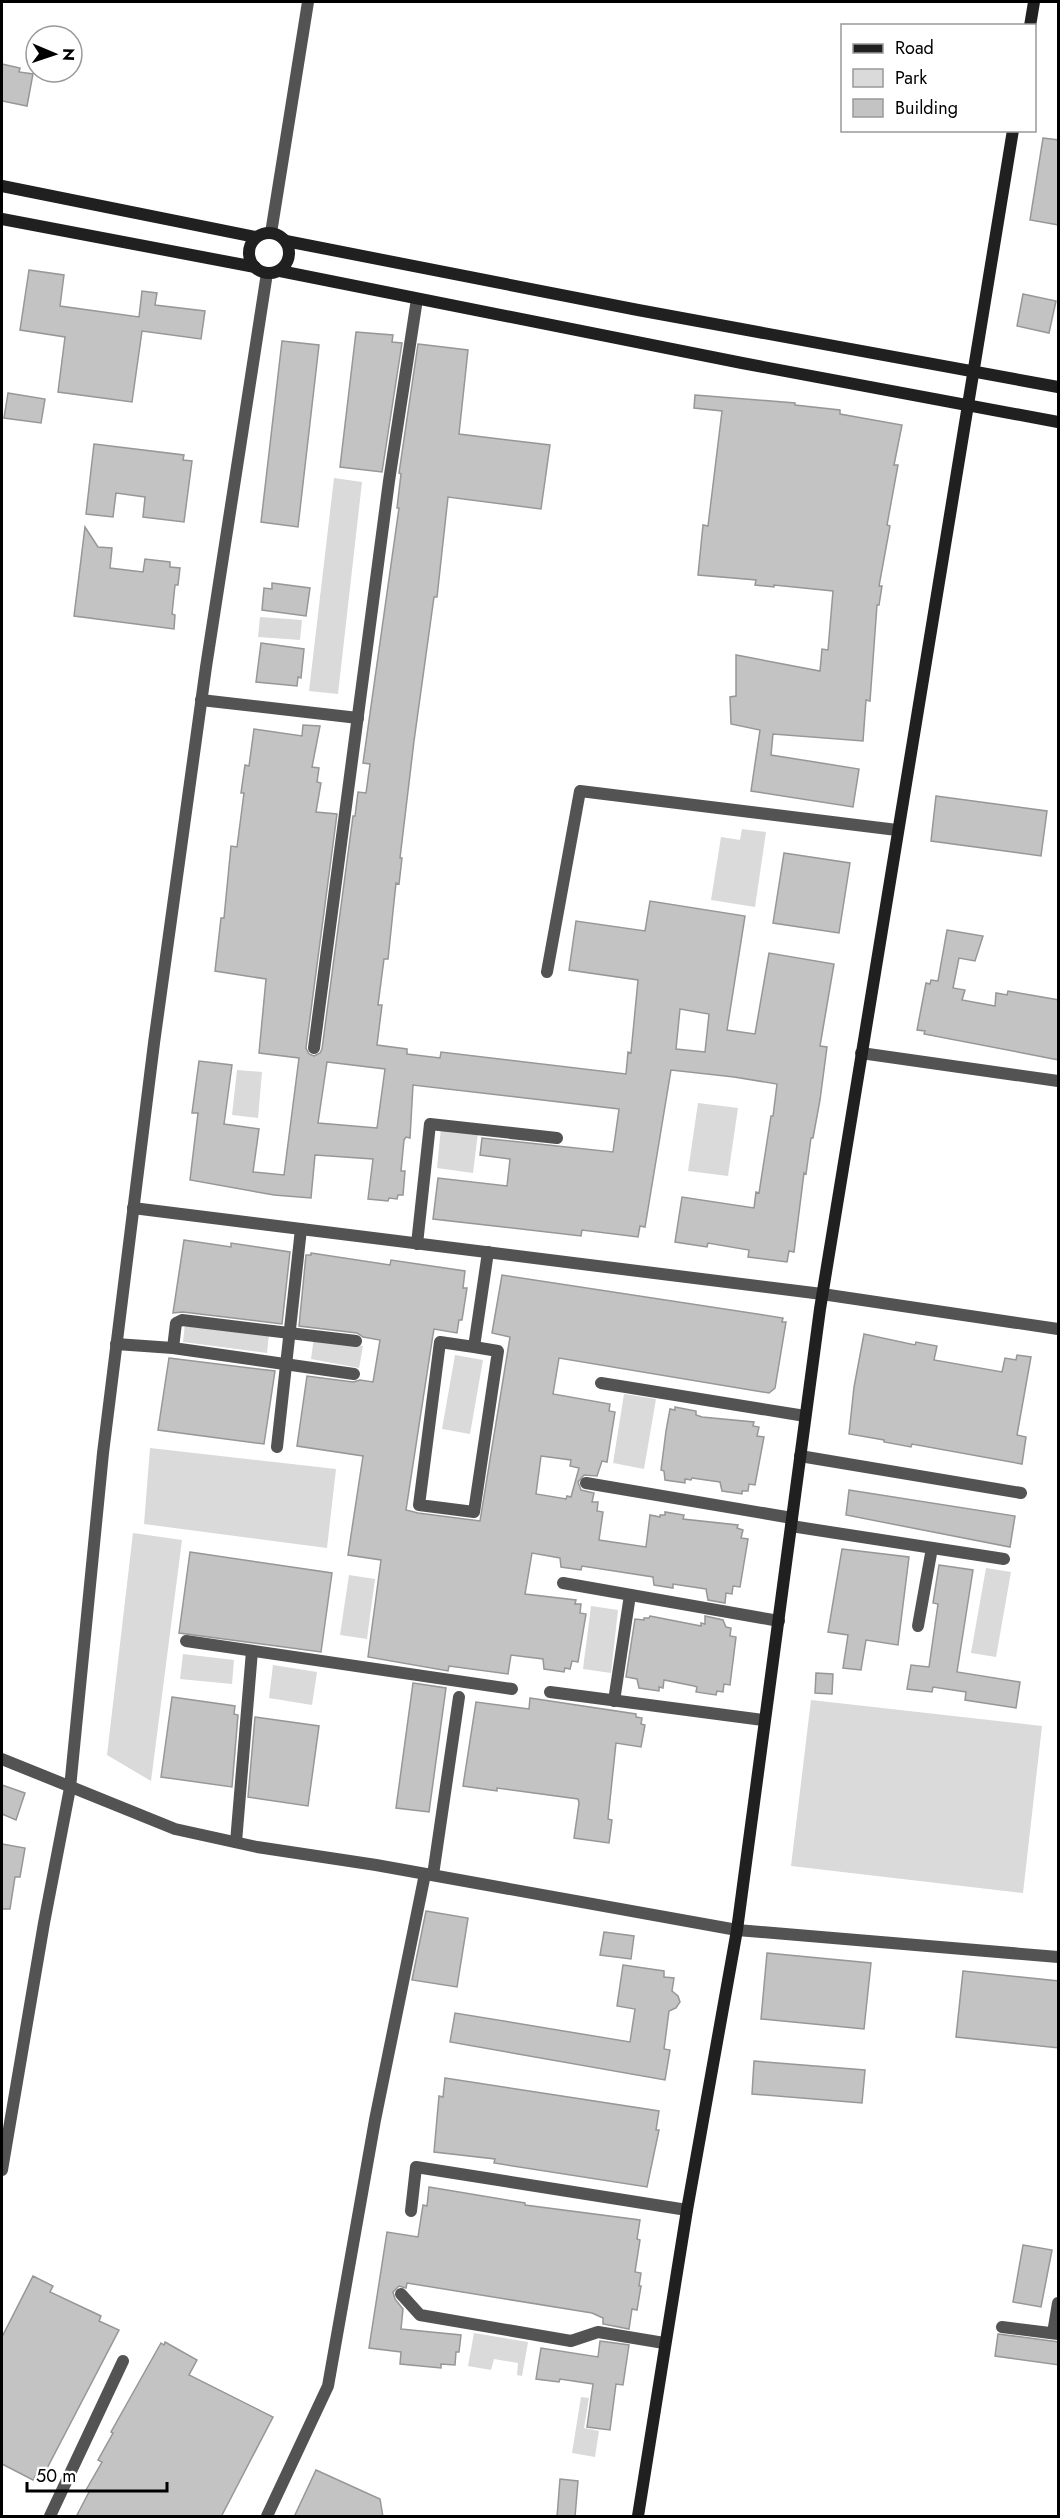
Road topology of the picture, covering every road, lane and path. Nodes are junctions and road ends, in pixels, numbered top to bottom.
1 (308, 2) edge
2 (1034, 2) edge
3 (1030, 24) edge
4 (1013, 132) edge
5 (2, 186) edge
6 (2, 219) edge
7 (271, 233) junction
8 (256, 237) junction
9 (286, 241) junction
10 (255, 267) junction
11 (280, 271) junction
12 (267, 273) junction
13 (417, 299) junction
14 (972, 372) junction
15 (1059, 387) edge
16 (967, 406) junction
17 (1059, 422) edge
18 (201, 700) junction
19 (358, 718) junction
20 (897, 830) junction
21 (547, 972) dead end
22 (314, 1048) dead end
23 (861, 1053) junction
24 (1059, 1081) edge
25 (557, 1138) dead end
26 (133, 1208) junction
27 (301, 1229) junction
28 (417, 1244) junction
29 (488, 1252) junction
30 (822, 1294) junction
31 (1059, 1329) edge
32 (290, 1334) junction
33 (356, 1341) dead end
34 (116, 1344) junction
35 (474, 1347) junction
36 (173, 1348) junction
37 (286, 1365) junction
38 (354, 1374) dead end
39 (601, 1383) dead end
40 (805, 1416) junction
41 (277, 1447) dead end
42 (800, 1456) junction
43 (586, 1483) dead end
44 (1021, 1493) dead end
45 (791, 1522) junction
46 (932, 1548) junction
47 (1004, 1559) dead end
48 (563, 1583) dead end
49 (630, 1595) junction
50 (778, 1621) junction
51 (918, 1626) dead end
52 (186, 1641) dead end
53 (252, 1651) junction
54 (512, 1689) dead end
55 (550, 1692) dead end
56 (459, 1697) dead end
57 (614, 1701) junction
58 (763, 1720) junction
59 (2, 1758) edge
60 (70, 1788) junction
61 (236, 1842) junction
62 (429, 1875) junction
63 (737, 1930) junction
64 (1059, 1957) edge
65 (2, 2170) edge
66 (687, 2210) junction
67 (411, 2211) dead end
68 (401, 2294) dead end
69 (1059, 2303) edge
70 (1002, 2327) dead end
71 (1056, 2334) edge
72 (664, 2343) junction
73 (123, 2361) dead end
74 (50, 2517) edge
75 (267, 2517) edge
76 (638, 2517) edge

1 - 7 street
2 - 3 street
4 - 14 street
5 - 8 street
6 - 10 street
7 - 8 street
7 - 9 street
8 - 10 street
9 - 11 street
9 - 14 street
10 - 12 street
11 - 12 street
11 - 13 street
12 - 18 street
13 - 16 street
13 - 19 street
14 - 15 street
14 - 16 street
16 - 17 street
16 - 20 street
18 - 19 street
18 - 26 street
19 - 22 street
20 - 21 street
20 - 23 street
23 - 24 street
23 - 30 street
25 - 28 street
26 - 27 street
26 - 34 street
27 - 28 street
27 - 32 street
28 - 29 street
29 - 30 street
29 - 35 street
30 - 31 street
30 - 40 street
32 - 33 street
32 - 36 street
32 - 37 street
34 - 36 street
34 - 60 street
35 - 35 street
36 - 37 street
37 - 38 street
37 - 41 street
39 - 40 street
40 - 42 street
42 - 44 street
42 - 45 street
43 - 45 street
45 - 46 street
45 - 50 street
46 - 47 street
46 - 51 street
48 - 49 street
49 - 50 street
49 - 57 street
50 - 58 street
52 - 53 street
53 - 54 street
53 - 61 street
55 - 57 street
56 - 62 street
57 - 58 street
58 - 63 street
59 - 60 street
60 - 61 street
60 - 65 street
61 - 62 street
62 - 63 street
62 - 75 street
63 - 64 street
63 - 66 street
66 - 67 street
66 - 72 street
68 - 72 street
69 - 71 street
70 - 71 street
72 - 76 street
73 - 74 street

